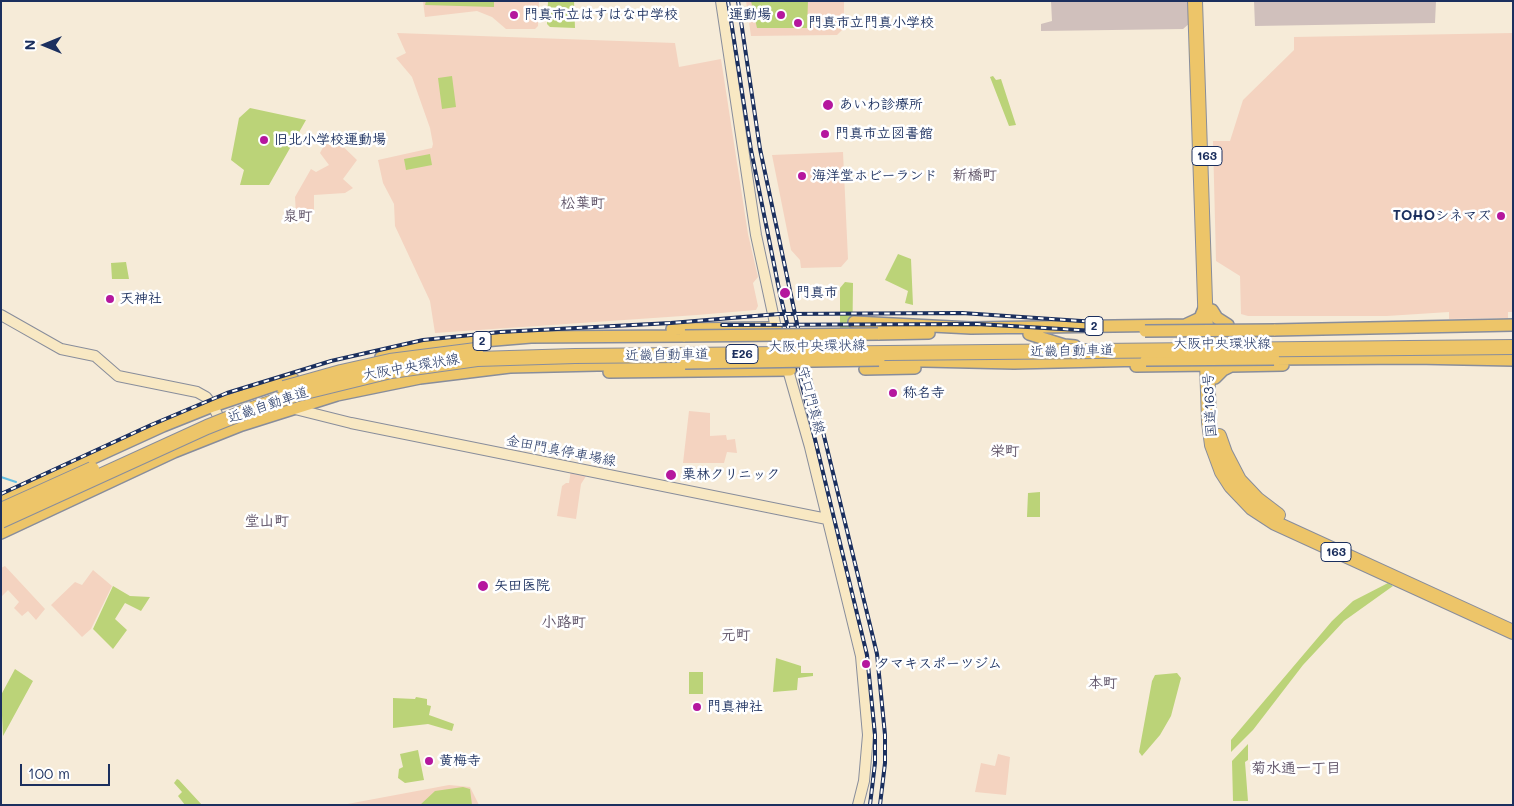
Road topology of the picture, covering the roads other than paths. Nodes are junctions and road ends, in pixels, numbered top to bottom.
1 (721, 1) edge
2 (1195, 1) edge
3 (1202, 1) edge
4 (1209, 306) junction
5 (1, 314) edge
6 (854, 322) dead end
7 (1228, 325) junction
8 (1513, 326) edge
9 (776, 328) junction
10 (971, 328) junction
11 (986, 328) junction
12 (1385, 328) junction
13 (930, 333) junction
14 (1023, 334) junction
15 (546, 337) junction
16 (1513, 338) edge
17 (1469, 342) dead end
18 (1513, 342) edge
19 (1513, 347) edge
20 (1211, 348) junction
21 (1414, 358) junction
22 (1432, 359) junction
23 (1513, 360) edge
24 (1043, 361) junction
25 (1014, 363) junction
26 (1187, 366) junction
27 (865, 369) dead end
28 (490, 370) junction
29 (790, 370) junction
30 (314, 373) junction
31 (420, 378) junction
32 (1208, 392) junction
33 (213, 406) junction
34 (291, 408) junction
35 (226, 432) junction
36 (1, 500) edge
37 (1, 510) edge
38 (827, 519) junction
39 (1, 521) edge
40 (1, 533) edge
41 (1513, 622) edge
42 (1513, 632) edge
43 (858, 805) edge

1 - 9 main road, 守口門真線
2 - 4 highway, 国道163号 / 163
3 - 4 highway, 国道163号 / 163
4 - 7 main road
4 - 11 main road, 2
4 - 20 highway, 国道163号 / 163
5 - 33 main road
6 - 10 main road
7 - 12 main road, 2
7 - 20 main road, 2
8 - 12 main road, 大阪中央環状線 / 2
9 - 15 main road
9 - 29 main road, 守口門真線
10 - 11 main road, 2
10 - 13 main road, 2
11 - 14 main road
12 - 14 main road, 大阪中央環状線 / 2, bridge
12 - 20 main road
13 - 14 main road, 大阪中央環状線 / 2
13 - 15 main road, 大阪中央環状線 / 2, bridge
14 - 20 main road
15 - 30 main road, 大阪中央環状線 / 2
16 - 37 highway, 近畿自動車道 / E26, bridge
17 - 18 main road
19 - 39 highway, 近畿自動車道 / E26, bridge
20 - 21 main road
20 - 22 main road, 2
20 - 24 main road
20 - 26 main road
20 - 32 highway, 国道163号 / 163
20 - 41 highway, 国道163号 / 163
21 - 22 main road, 大阪中央環状線 / 2
21 - 24 main road, 大阪中央環状線 / 2, bridge
22 - 23 main road, 大阪中央環状線 / 2
24 - 25 main road, 大阪中央環状線 / 2
24 - 26 main road
25 - 27 main road
25 - 28 main road, 大阪中央環状線 / 2, bridge
26 - 32 main road
28 - 29 main road
28 - 31 main road, 大阪中央環状線 / 2
29 - 38 main road, 守口門真線
30 - 31 main road
30 - 33 main road, 大阪中央環状線 / 2
31 - 34 main road, 大阪中央環状線 / 2
32 - 42 highway, 国道163号 / 163
33 - 35 main road
33 - 36 main road, 大阪中央環状線 / 2
34 - 35 main road, 大阪中央環状線 / 2
34 - 38 main road, 金田門真停車場線
35 - 40 main road, 大阪中央環状線 / 2
38 - 43 main road, 守口門真線

